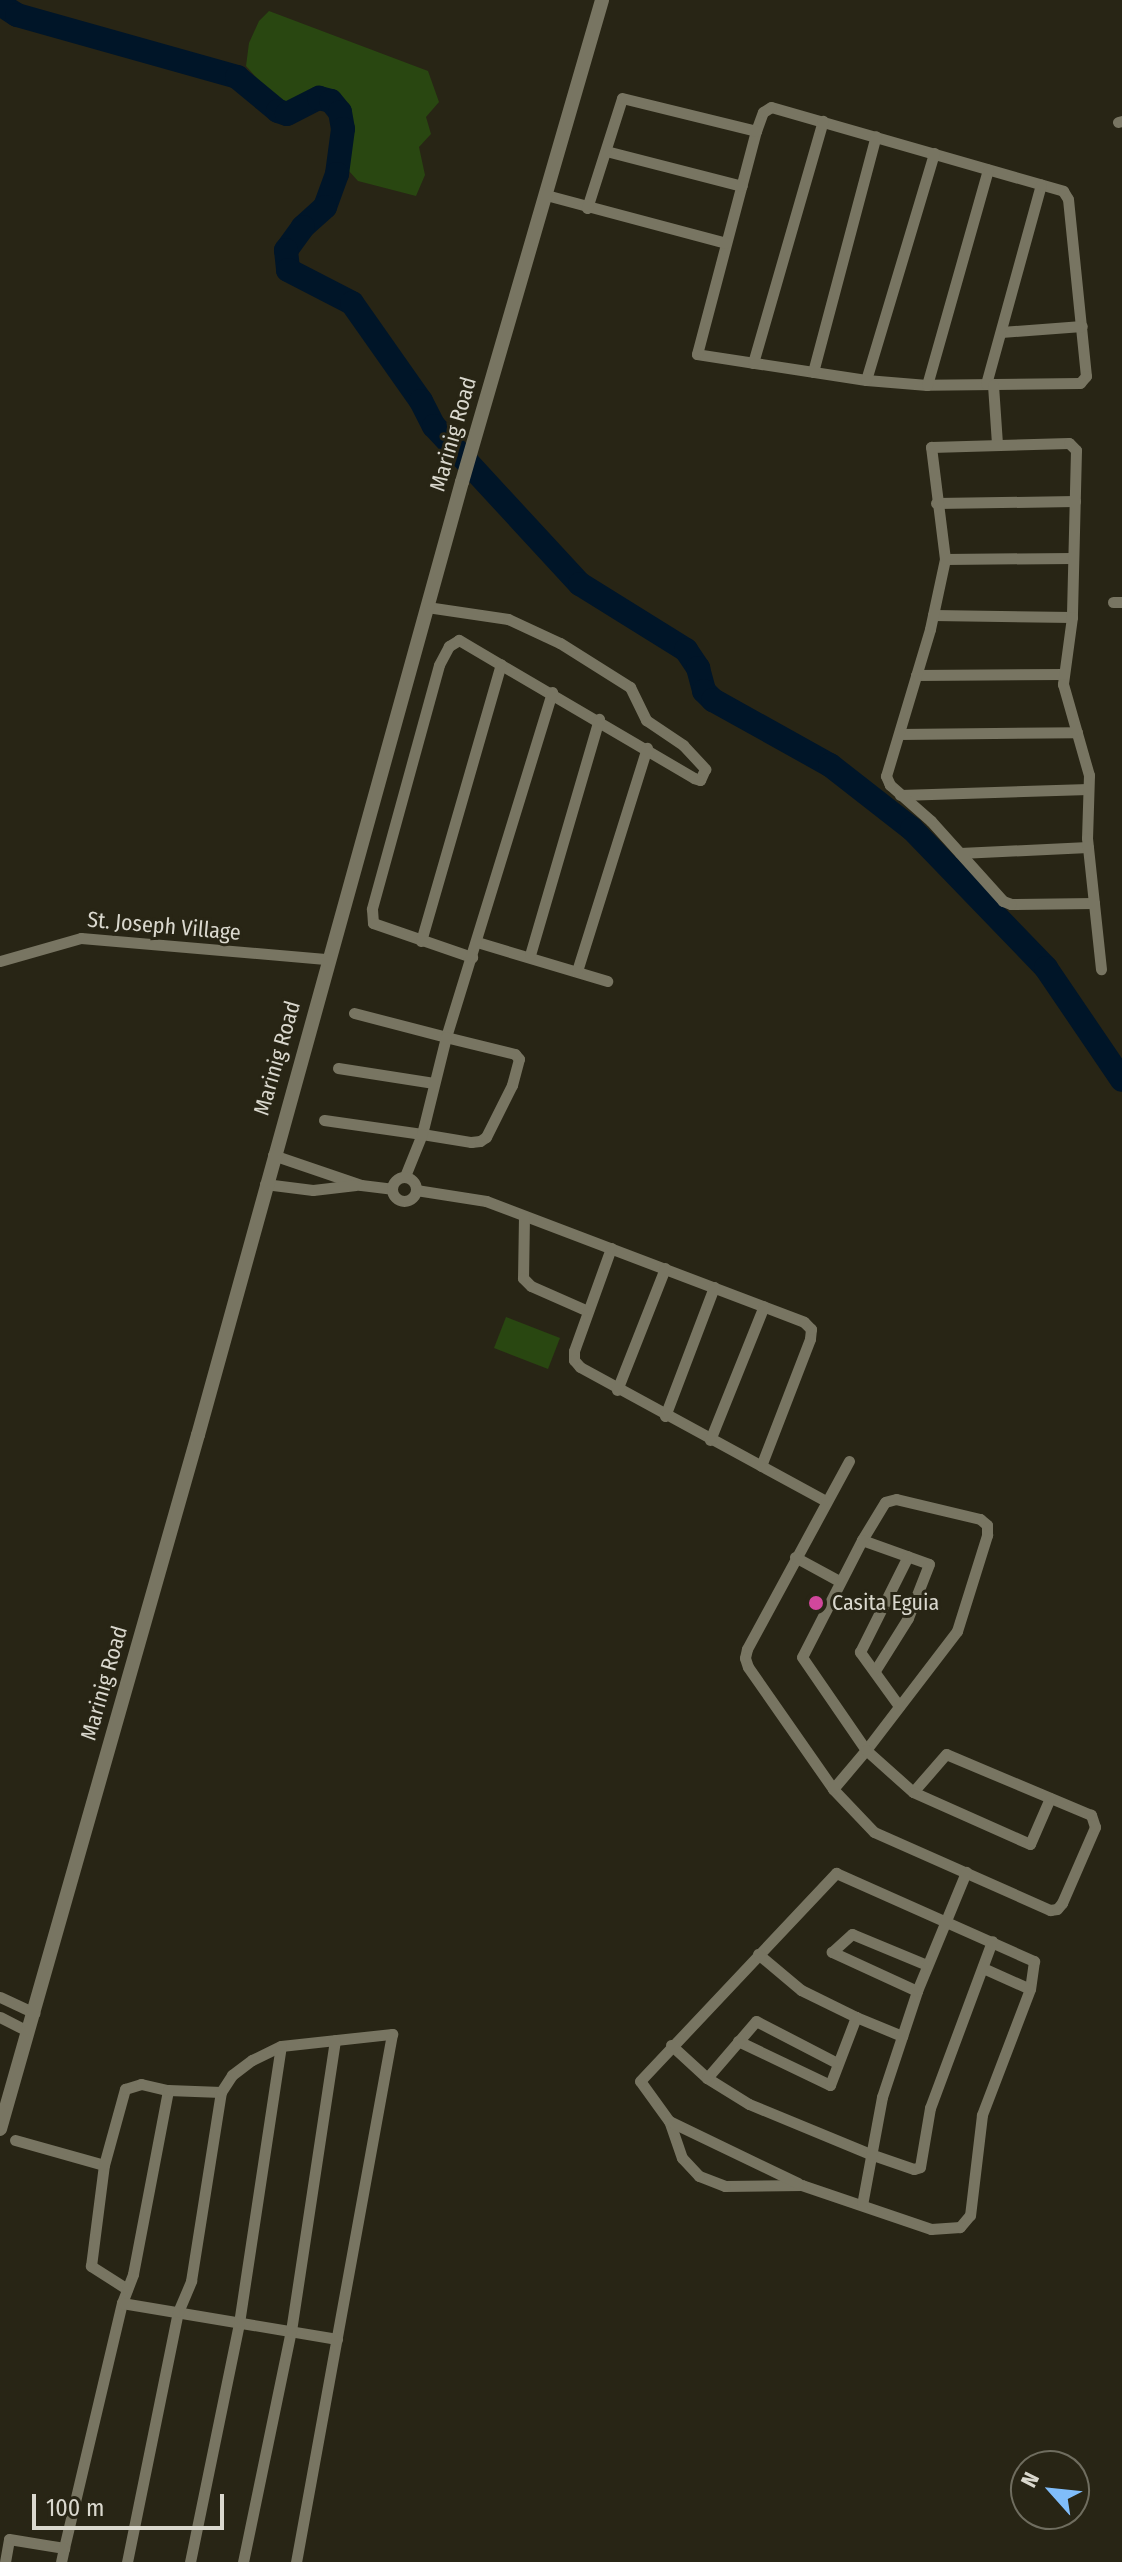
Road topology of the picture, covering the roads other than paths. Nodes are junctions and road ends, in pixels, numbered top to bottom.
1 (602, 0) edge
2 (823, 121) junction
3 (756, 131) junction
4 (876, 136) junction
5 (606, 151) junction
6 (934, 153) junction
7 (988, 169) junction
8 (1041, 184) junction
9 (742, 186) junction
10 (546, 195) junction
11 (587, 208) junction
12 (726, 243) junction
13 (1082, 326) junction
14 (1001, 332) junction
15 (753, 363) junction
16 (813, 372) junction
17 (866, 380) junction
18 (990, 384) junction
19 (927, 385) junction
20 (997, 443) junction
21 (1075, 501) junction
22 (936, 503) junction
23 (1072, 558) junction
24 (945, 559) junction
25 (427, 607) junction
26 (933, 615) junction
27 (1072, 617) junction
28 (501, 664) junction
29 (1064, 674) junction
30 (916, 675) junction
31 (552, 692) junction
32 (599, 719) junction
33 (1077, 732) junction
34 (899, 734) junction
35 (647, 748) junction
36 (1088, 789) junction
37 (900, 795) junction
38 (1088, 847) junction
39 (960, 853) junction
40 (1094, 903) junction
41 (421, 941) junction
42 (477, 942) junction
43 (530, 955) junction
44 (472, 957) junction
45 (328, 959) junction
46 (0, 961) edge
47 (1101, 969) dead end
48 (577, 971) junction
49 (607, 981) dead end
50 (354, 1013) dead end
51 (446, 1037) junction
52 (338, 1068) dead end
53 (434, 1083) junction
54 (324, 1120) dead end
55 (422, 1134) junction
56 (273, 1155) junction
57 (405, 1176) junction
58 (265, 1184) junction
59 (361, 1185) junction
60 (392, 1189) junction
61 (416, 1190) junction
62 (524, 1216) junction
63 (611, 1248) junction
64 (665, 1268) junction
65 (714, 1287) junction
66 (764, 1306) junction
67 (588, 1311) junction
68 (617, 1390) junction
69 (665, 1416) junction
70 (710, 1440) junction
71 (849, 1461) dead end
72 (761, 1466) junction
73 (826, 1501) junction
74 (862, 1540) junction
75 (908, 1556) junction
76 (795, 1557) junction
77 (839, 1581) junction
78 (876, 1669) junction
79 (899, 1706) junction
80 (866, 1750) junction
81 (833, 1789) junction
82 (913, 1792) junction
83 (1050, 1798) junction
84 (966, 1872) junction
85 (946, 1923) junction
86 (992, 1941) junction
87 (758, 1954) junction
88 (927, 1965) junction
89 (983, 1968) junction
90 (1030, 1989) junction
91 (917, 1991) junction
92 (0, 1997) edge
93 (34, 2013) junction
94 (0, 2017) edge
95 (856, 2017) junction
96 (28, 2031) junction
97 (902, 2036) junction
98 (335, 2040) junction
99 (738, 2041) junction
100 (671, 2045) junction
101 (281, 2046) junction
102 (837, 2063) junction
103 (707, 2078) junction
104 (168, 2090) junction
105 (221, 2092) junction
106 (669, 2121) junction
107 (0, 2129) edge
108 (15, 2140) dead end
109 (873, 2155) junction
110 (104, 2165) junction
111 (802, 2185) junction
112 (862, 2205) junction
113 (127, 2289) junction
114 (122, 2303) junction
115 (178, 2312) junction
116 (239, 2323) junction
117 (291, 2331) junction
118 (337, 2339) junction
119 (64, 2548) junction
120 (5, 2562) edge
121 (61, 2562) edge
122 (127, 2562) edge
123 (190, 2562) edge
124 (243, 2562) edge
125 (296, 2562) edge

1 - 10 street, Marinig Road
2 - 3 street
2 - 4 street
2 - 15 street
3 - 5 street
3 - 9 street
4 - 6 street
4 - 16 street
5 - 9 street
5 - 11 street
6 - 7 street
6 - 17 street
7 - 8 street
7 - 19 street
8 - 13 street
8 - 14 street
9 - 12 street
10 - 11 street
10 - 25 street, Marinig Road
11 - 12 street
12 - 15 street
13 - 14 street
13 - 18 street
14 - 18 street
15 - 16 street
16 - 17 street
17 - 19 street
18 - 19 street
18 - 20 street
20 - 21 street
20 - 22 street
21 - 22 street
21 - 23 street
22 - 24 street
23 - 24 street
23 - 27 street
24 - 26 street
25 - 35 street
25 - 45 street, Marinig Road
26 - 27 street
26 - 30 street
27 - 29 street
28 - 31 street
28 - 41 street
28 - 41 street
29 - 30 street
29 - 33 street
30 - 34 street
31 - 32 street
31 - 42 street
32 - 35 street
32 - 43 street
33 - 34 street
33 - 36 street
34 - 37 street
35 - 48 street
36 - 37 street
36 - 38 street
37 - 39 street
38 - 39 street
38 - 40 street
39 - 40 street
40 - 47 street
41 - 44 street
42 - 43 street
42 - 44 street
43 - 48 street
44 - 51 street
45 - 46 street, St. Joseph Village
45 - 56 street, Marinig Road
48 - 49 street
50 - 51 street
51 - 53 street
51 - 55 street
52 - 53 street
53 - 55 street
54 - 55 street
55 - 57 street
56 - 58 street, Marinig Road
56 - 59 street
57 - 60 street
57 - 61 street
58 - 59 street
58 - 93 street, Marinig Road
59 - 60 street
60 - 61 street
61 - 62 street
62 - 63 street
62 - 67 street
63 - 64 street
63 - 67 street
64 - 65 street
64 - 68 street
65 - 66 street
65 - 69 street
66 - 70 street
66 - 72 street
67 - 68 street
68 - 69 street
69 - 70 street
70 - 72 street
71 - 73 street
72 - 73 street
73 - 76 street
74 - 75 street
74 - 77 street
74 - 79 street
75 - 78 street
75 - 78 street
76 - 77 street
76 - 81 street
77 - 80 street
78 - 79 street
79 - 80 street
80 - 81 street
80 - 82 street
81 - 84 street
82 - 83 street
82 - 83 street
83 - 84 street
84 - 85 street
85 - 86 street
85 - 87 street
85 - 88 street
86 - 89 street
86 - 90 street
87 - 95 street
87 - 100 street
88 - 91 street
88 - 91 street
89 - 90 street
89 - 109 street
90 - 112 street
91 - 97 street
92 - 93 street
93 - 96 street, Marinig Road
94 - 96 street
95 - 97 street
95 - 102 street
96 - 107 street, Marinig Road
97 - 109 street
98 - 101 street
98 - 117 street
98 - 118 street
99 - 102 street
99 - 102 street
99 - 103 street
100 - 103 street
100 - 106 street
101 - 105 street
101 - 116 street
103 - 109 street
104 - 105 street
104 - 110 street
104 - 113 street
105 - 115 street
106 - 111 street
106 - 111 street
108 - 110 street
109 - 112 street
110 - 113 street
111 - 112 street
113 - 114 street
114 - 115 street
114 - 119 street
115 - 116 street
115 - 122 street
116 - 117 street
116 - 123 street
117 - 118 street
117 - 124 street
118 - 125 street
119 - 120 street
119 - 121 street

